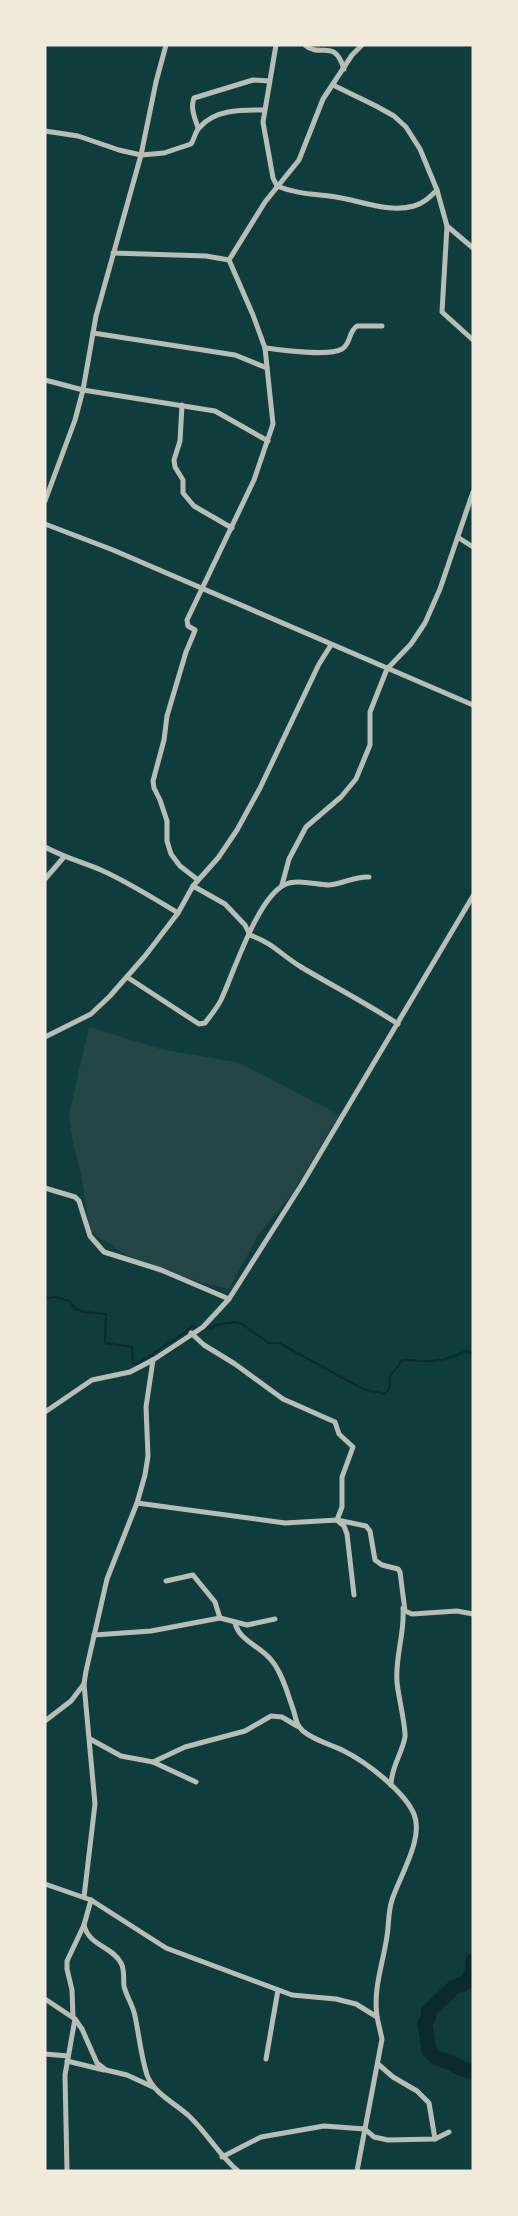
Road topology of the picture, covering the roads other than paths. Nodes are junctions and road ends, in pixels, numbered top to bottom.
1 (166, 45) edge
2 (276, 45) edge
3 (305, 45) edge
4 (363, 45) edge
5 (344, 69) junction
6 (269, 81) junction
7 (333, 85) junction
8 (264, 110) junction
9 (198, 128) junction
10 (45, 131) edge
11 (141, 155) junction
12 (277, 186) junction
13 (437, 190) junction
14 (447, 226) junction
15 (473, 248) edge
16 (113, 253) junction
17 (229, 260) junction
18 (382, 326) dead end
19 (93, 333) junction
20 (473, 340) edge
21 (265, 348) junction
22 (267, 368) junction
23 (45, 380) edge
24 (83, 390) junction
25 (182, 405) junction
26 (268, 441) junction
27 (473, 492) edge
28 (45, 501) edge
29 (45, 524) edge
30 (232, 528) junction
31 (459, 538) junction
32 (473, 547) edge
33 (201, 588) junction
34 (331, 645) junction
35 (387, 669) junction
36 (473, 705) edge
37 (45, 847) edge
38 (64, 857) junction
39 (369, 877) dead end
40 (45, 879) edge
41 (198, 880) junction
42 (282, 885) junction
43 (193, 886) junction
44 (473, 896) edge
45 (178, 913) junction
46 (250, 935) junction
47 (127, 977) junction
48 (398, 1024) junction
49 (45, 1037) edge
50 (45, 1188) edge
51 (229, 1299) junction
52 (191, 1333) junction
53 (153, 1360) junction
54 (45, 1412) edge
55 (137, 1503) junction
56 (337, 1520) junction
57 (166, 1581) dead end
58 (354, 1595) dead end
59 (404, 1608) junction
60 (473, 1614) edge
61 (220, 1618) junction
62 (274, 1619) dead end
63 (235, 1623) junction
64 (94, 1635) junction
65 (84, 1684) junction
66 (45, 1721) edge
67 (301, 1729) junction
68 (89, 1737) junction
69 (153, 1762) junction
70 (196, 1782) dead end
71 (391, 1785) junction
72 (45, 1884) edge
73 (84, 1897) junction
74 (91, 1900) junction
75 (84, 1924) junction
76 (278, 1990) junction
77 (45, 1999) edge
78 (377, 2017) junction
79 (74, 2018) junction
80 (45, 2054) edge
81 (68, 2059) junction
82 (266, 2059) dead end
83 (378, 2064) junction
84 (106, 2070) junction
85 (154, 2088) junction
86 (365, 2129) junction
87 (449, 2132) dead end
88 (435, 2139) junction
89 (222, 2157) junction
90 (67, 2171) edge
91 (238, 2171) edge
92 (357, 2171) edge

1 - 11 street
2 - 6 street
3 - 5 street
4 - 5 street
5 - 7 street
6 - 8 street
6 - 9 street
7 - 12 street
7 - 13 street
8 - 9 street
8 - 12 street
9 - 11 street
10 - 11 street
11 - 16 street
12 - 13 street
12 - 17 street
13 - 14 street
14 - 15 street
14 - 20 street
16 - 17 street
16 - 19 street
17 - 21 street
18 - 21 street
19 - 22 street
19 - 24 street
21 - 22 street
22 - 26 street
23 - 24 street
24 - 25 street
24 - 28 street
25 - 26 street
25 - 30 street
26 - 30 street
27 - 31 street
29 - 33 street
30 - 33 street
31 - 32 street
31 - 35 street
33 - 34 street
33 - 41 street
34 - 35 street
34 - 41 street
35 - 36 street
35 - 42 street
37 - 38 street
38 - 40 street
38 - 45 street
39 - 42 street
41 - 43 street
42 - 46 street
43 - 45 street
43 - 46 street
44 - 48 street
45 - 47 street
46 - 47 street
46 - 48 street
47 - 49 street
48 - 51 street
50 - 51 street
51 - 52 street
52 - 53 street
52 - 56 street
53 - 54 street
53 - 55 street
55 - 56 street
55 - 64 street
56 - 58 street
56 - 59 street
57 - 61 street
59 - 60 street
59 - 71 street
61 - 63 street
61 - 64 street
62 - 63 street
63 - 67 street
64 - 65 street
65 - 66 street
65 - 68 street
67 - 69 street
67 - 71 street
68 - 69 street
68 - 73 street
69 - 70 street
71 - 78 street
72 - 73 street
73 - 74 street
74 - 75 street
74 - 76 street
75 - 79 street
75 - 85 street
76 - 78 street
76 - 82 street
77 - 79 street
78 - 83 street
79 - 81 street
79 - 84 street
80 - 81 street
81 - 84 street
81 - 90 street
83 - 86 street
83 - 88 street
84 - 85 street
85 - 89 street
86 - 88 street
86 - 89 street
86 - 92 street
87 - 88 street
89 - 91 street

